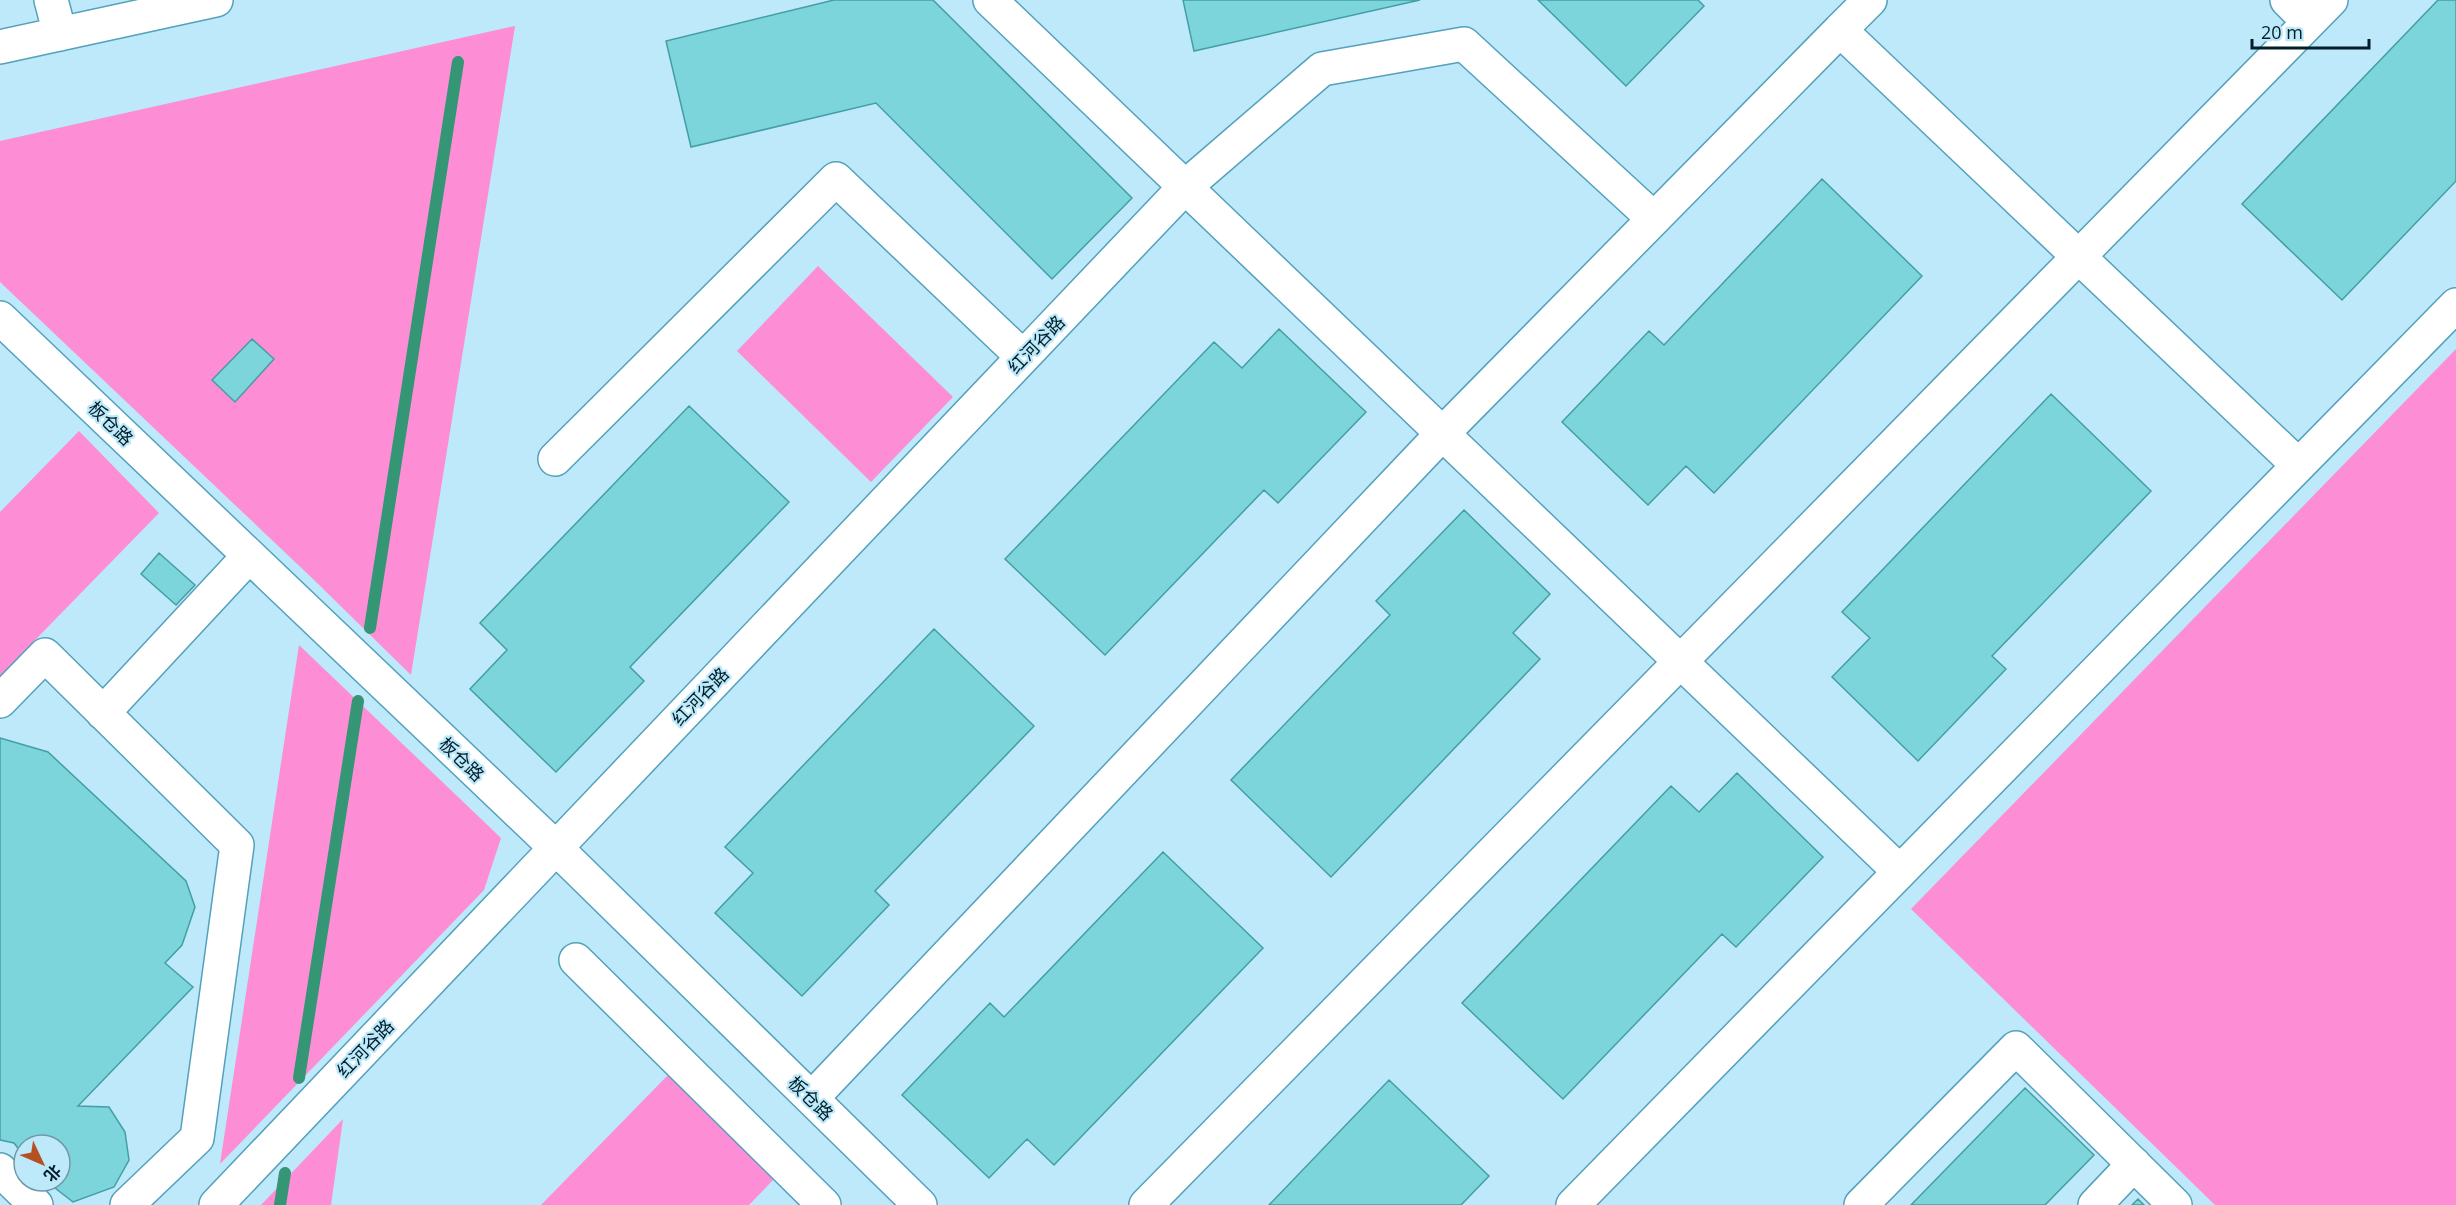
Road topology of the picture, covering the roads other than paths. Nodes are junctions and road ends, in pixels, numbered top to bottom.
1 (51, 0) edge
2 (216, 0) edge
3 (990, 0) edge
4 (1870, 0) edge
5 (2309, 7) edge
6 (1840, 30) junction
7 (60, 34) junction
8 (0, 47) edge
9 (1185, 187) junction
10 (1654, 219) junction
11 (2079, 255) junction
12 (2456, 305) edge
13 (0, 318) edge
14 (1023, 357) junction
15 (1442, 434) junction
16 (555, 459) dead end
17 (2298, 465) junction
18 (249, 556) junction
19 (1680, 662) junction
20 (0, 701) edge
21 (103, 713) junction
22 (556, 848) junction
23 (1899, 872) junction
24 (576, 960) dead end
25 (812, 1098) junction
26 (2134, 1164) junction
27 (0, 1170) edge
28 (1577, 1204) edge
29 (36, 1205) edge
30 (127, 1205) edge
31 (216, 1205) edge
32 (824, 1205) edge
33 (920, 1205) edge
34 (1146, 1205) edge
35 (1862, 1205) edge
36 (2095, 1205) edge
37 (2175, 1205) edge

1 - 7 street
2 - 7 street
3 - 9 street
4 - 6 street
5 - 11 street
6 - 10 street
6 - 11 street
7 - 8 street
9 - 10 street, 红河谷路
9 - 14 street, 红河谷路
9 - 15 street
10 - 15 street
11 - 17 street
11 - 19 street
12 - 17 street
13 - 18 street, 板仓路
14 - 16 street
14 - 22 street, 红河谷路
15 - 19 street
15 - 25 street
17 - 23 street
18 - 21 street
18 - 22 street, 板仓路
19 - 23 street
19 - 34 street
20 - 21 street
21 - 30 street
22 - 25 street, 板仓路
22 - 31 street, 红河谷路
23 - 28 street
24 - 32 street
25 - 33 street, 板仓路
26 - 35 street
26 - 36 street
26 - 37 street
27 - 29 street

